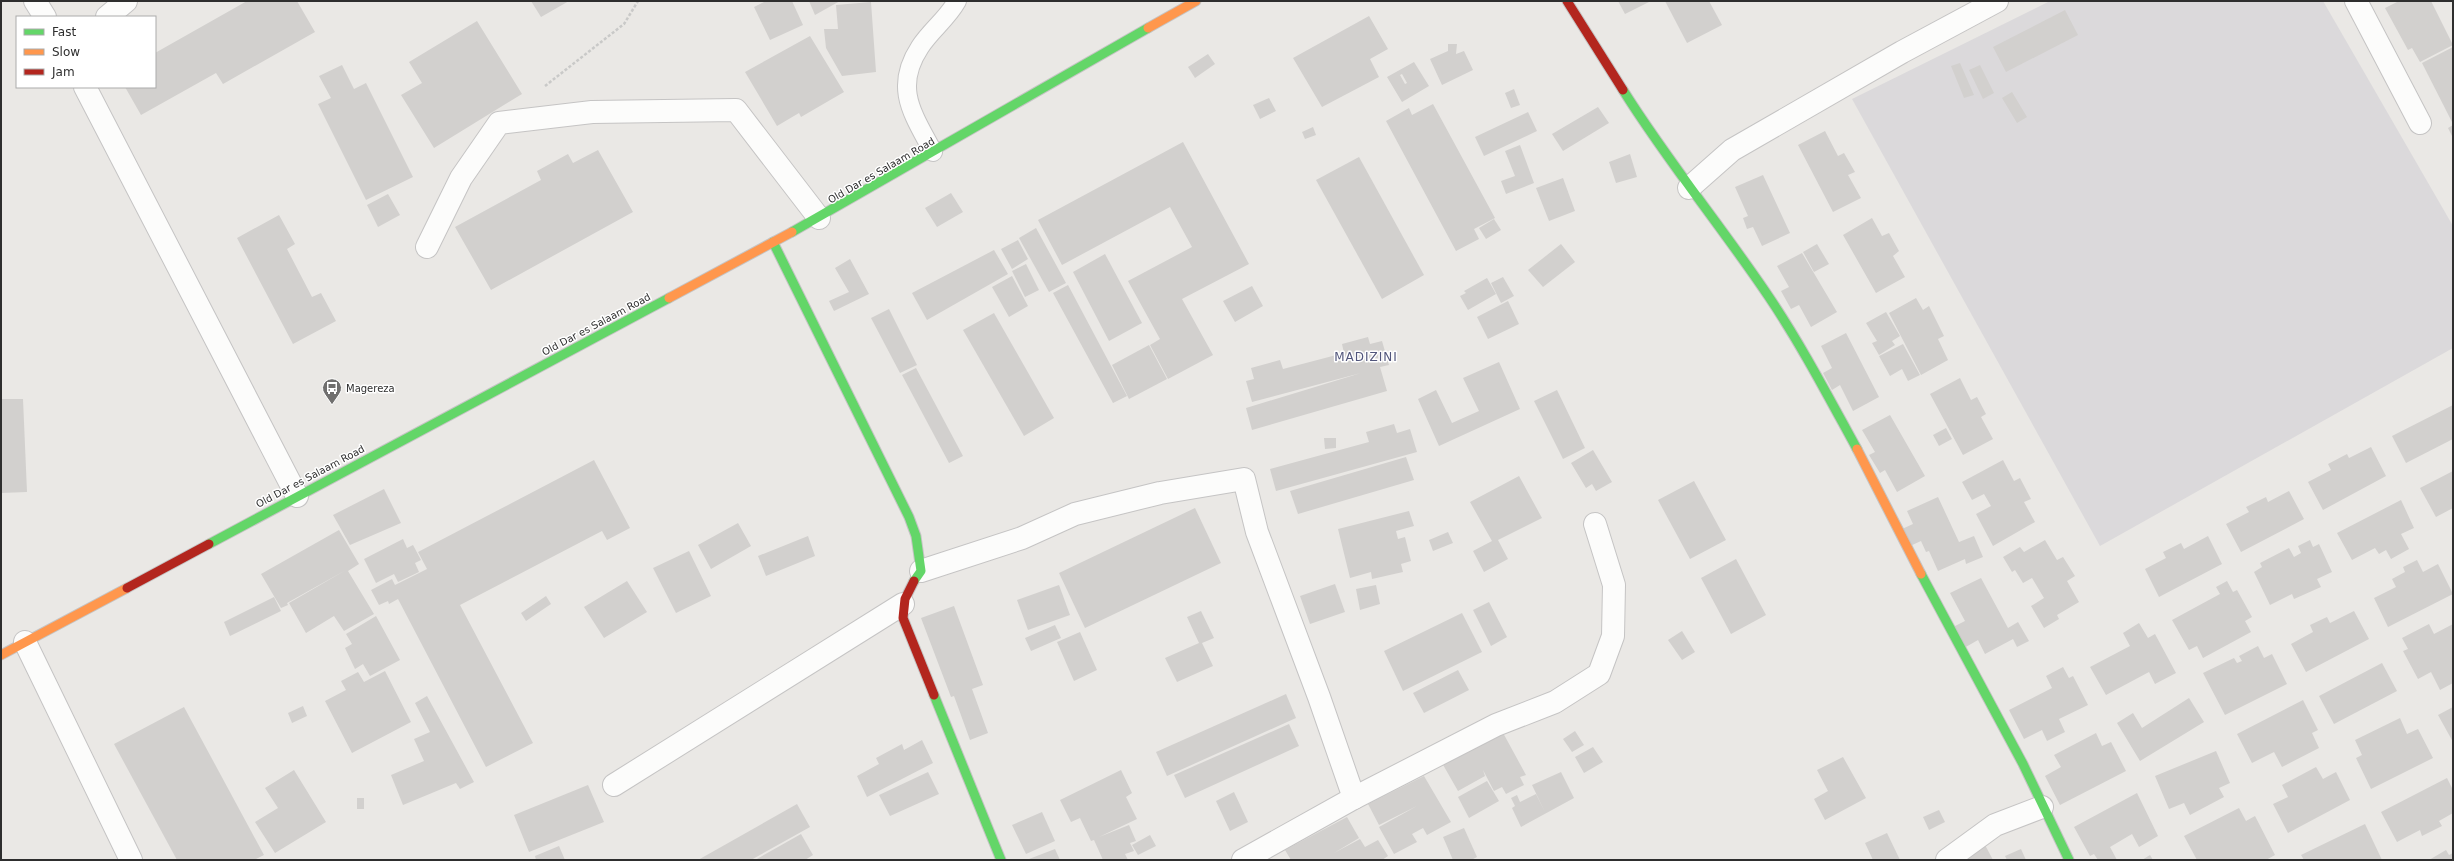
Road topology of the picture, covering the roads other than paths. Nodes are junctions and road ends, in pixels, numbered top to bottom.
1 (36, 1) edge
2 (126, 1) edge
3 (957, 1) edge
4 (1196, 1) edge
5 (1567, 1) edge
6 (1997, 1) edge
7 (2356, 1) edge
8 (44, 16) edge
9 (108, 16) edge
10 (86, 88) edge
11 (2420, 123) dead end
12 (933, 152) junction
13 (1689, 188) junction
14 (819, 218) junction
15 (773, 242) junction
16 (426, 247) dead end
17 (297, 496) junction
18 (1596, 524) dead end
19 (921, 571) junction
20 (903, 604) junction
21 (25, 642) junction
22 (1, 655) edge
23 (614, 785) dead end
24 (1354, 798) junction
25 (2042, 807) junction
26 (131, 860) edge
27 (1001, 860) edge
28 (1243, 860) edge
29 (1947, 860) edge
30 (2068, 860) edge

1 - 8 street
2 - 9 street
3 - 12 lane
4 - 12 street, Old Dar es Salaam Road
5 - 13 street
6 - 13 street
7 - 11 street
10 - 17 street
12 - 14 street, Old Dar es Salaam Road
13 - 25 street
14 - 15 street, Old Dar es Salaam Road
14 - 16 street
15 - 17 street, Old Dar es Salaam Road
15 - 19 street
17 - 21 street, Old Dar es Salaam Road
18 - 24 street
19 - 20 street
19 - 24 street
20 - 23 street
20 - 27 street
21 - 22 street, Old Dar es Salaam Road
21 - 26 street
24 - 28 street
25 - 29 street
25 - 30 street

